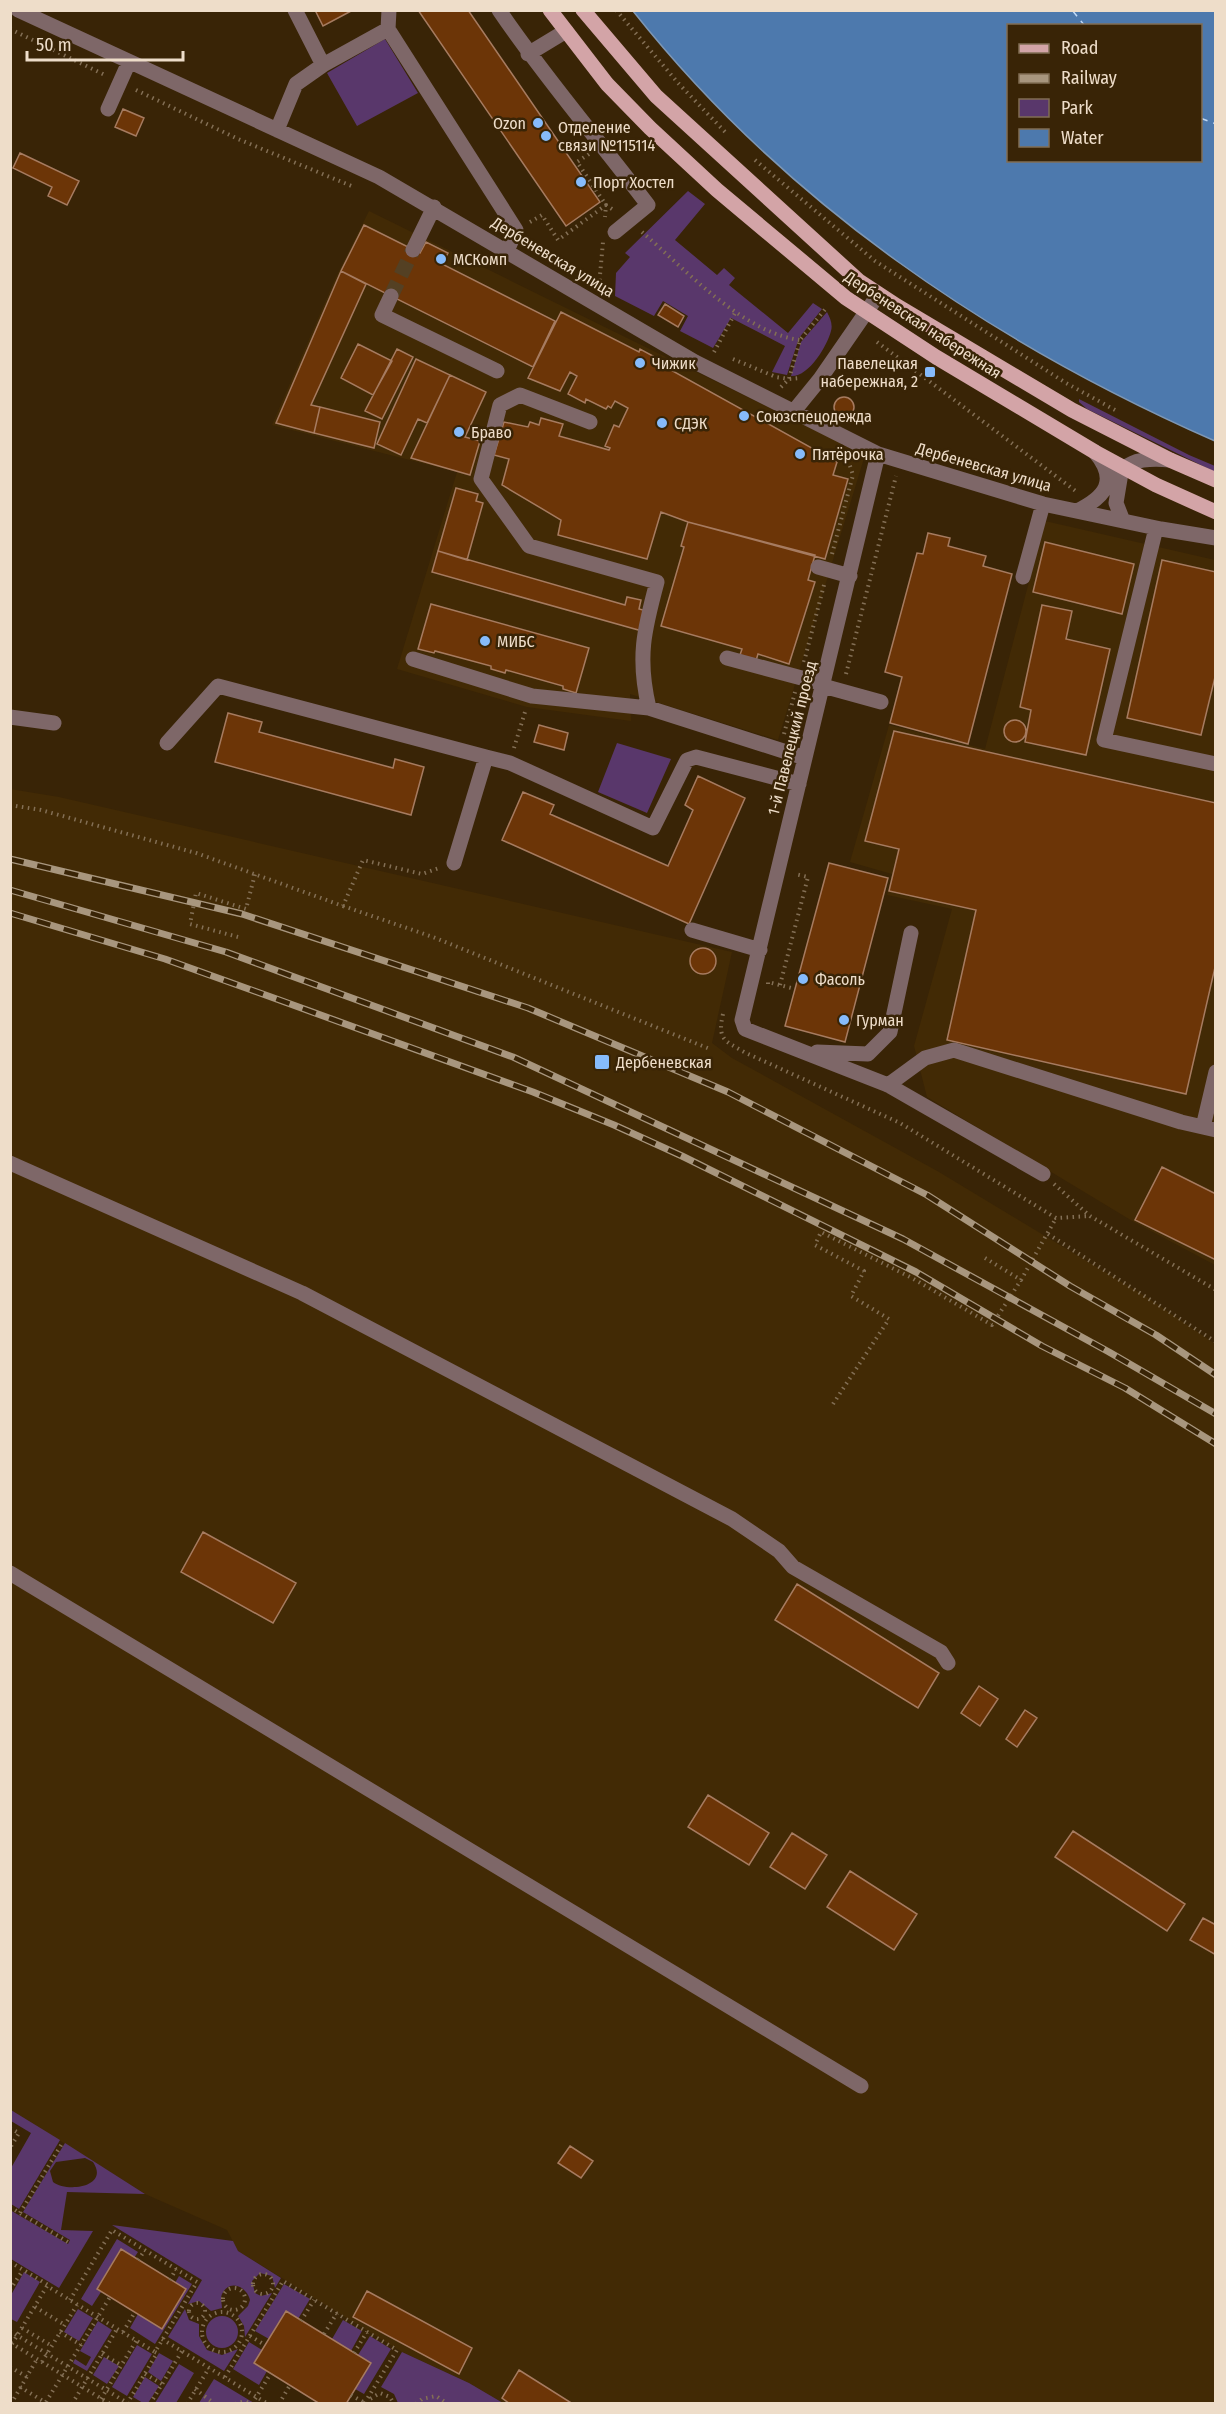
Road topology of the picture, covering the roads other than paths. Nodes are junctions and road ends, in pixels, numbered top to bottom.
1 (18, 10) edge
2 (295, 10) edge
3 (389, 10) edge
4 (499, 10) edge
5 (550, 10) edge
6 (583, 10) edge
7 (41, 15) edge
8 (388, 29) junction
9 (566, 31) junction
10 (528, 54) junction
11 (129, 62) junction
12 (323, 65) junction
13 (108, 109) dead end
14 (277, 130) junction
15 (434, 207) junction
16 (615, 232) dead end
17 (413, 250) tunnel mouth
18 (507, 251) junction
19 (878, 295) junction
20 (391, 296) tunnel mouth
21 (865, 312) junction
22 (497, 371) dead end
23 (794, 411) junction
24 (590, 422) dead end
25 (1095, 452) junction
26 (878, 454) junction
27 (1170, 460) junction
28 (1122, 467) junction
29 (1215, 480) edge
30 (1106, 489) junction
31 (1042, 504) junction
32 (1077, 511) junction
33 (1215, 512) edge
34 (1123, 521) junction
35 (1156, 528) junction
36 (1215, 538) edge
37 (818, 567) dead end
38 (850, 576) junction
39 (1023, 578) dead end
40 (727, 658) dead end
41 (412, 659) dead end
42 (824, 685) junction
43 (881, 702) dead end
44 (649, 708) junction
45 (10, 717) edge
46 (54, 723) dead end
47 (167, 743) dead end
48 (486, 757) junction
49 (806, 758) junction
50 (1215, 764) edge
51 (799, 784) junction
52 (454, 862) road end
53 (692, 930) dead end
54 (910, 933) dead end
55 (760, 950) junction
56 (804, 1052) junction
57 (1215, 1072) edge
58 (888, 1085) junction
59 (1209, 1129) edge
60 (10, 1163) edge
61 (1042, 1174) road end
62 (10, 1573) edge
63 (948, 1663) dead end
64 (861, 2086) dead end

1 - 7 street, Дербеневская улица
2 - 12 street
3 - 8 street
4 - 10 street
5 - 9 main road, Дербеневская набережная
6 - 19 main road, Дербеневская набережная
7 - 11 street, Дербеневская улица
8 - 12 street
8 - 18 street
9 - 10 street
9 - 21 main road, Дербеневская набережная
10 - 16 street
11 - 13 street
11 - 14 street, Дербеневская улица
12 - 14 street
14 - 15 street, Дербеневская улица
15 - 17 street
15 - 18 street, Дербеневская улица
18 - 23 street, Дербеневская улица
19 - 21 street
19 - 27 main road, Дербеневская набережная
20 - 22 street
21 - 23 street
21 - 25 main road, Дербеневская набережная
23 - 26 street, Дербеневская улица
24 - 44 street
25 - 28 main road, Дербеневская набережная
25 - 30 street
26 - 31 street, Дербеневская улица
26 - 38 street, 1-й Павелецкий проезд
27 - 28 street
27 - 29 main road, Дербеневская набережная
28 - 30 street
28 - 33 main road, Дербеневская набережная
28 - 34 street
30 - 32 street
31 - 32 street, Дербеневская улица
31 - 39 street
32 - 34 street, Дербеневская улица
34 - 35 street, Дербеневская улица
35 - 36 street, Дербеневская улица
35 - 50 street
37 - 38 street
38 - 42 street, 1-й Павелецкий проезд
40 - 42 street
41 - 44 street
42 - 43 street
42 - 49 street, 1-й Павелецкий проезд
44 - 49 street
45 - 46 street
47 - 48 street
48 - 51 street
48 - 52 street
49 - 51 street, 1-й Павелецкий проезд
51 - 55 street, 1-й Павелецкий проезд
53 - 55 street
54 - 56 street
55 - 56 street, 1-й Павелецкий проезд
56 - 58 street
57 - 59 street
58 - 59 street
58 - 61 street
60 - 63 street
62 - 64 street

